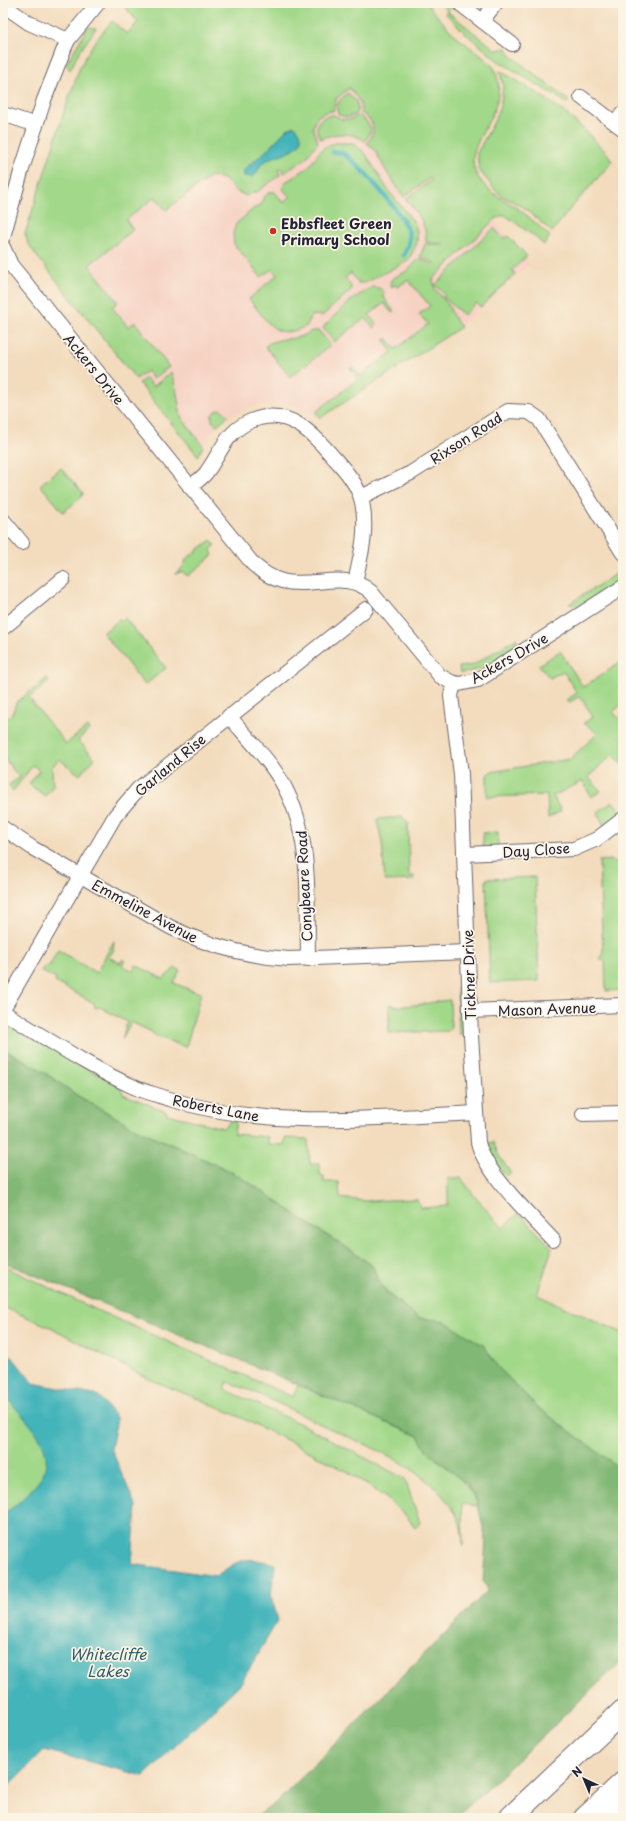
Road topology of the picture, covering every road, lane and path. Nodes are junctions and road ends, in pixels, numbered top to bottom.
1 (98, 3) edge
2 (459, 3) edge
3 (496, 3) edge
4 (3, 5) edge
5 (482, 21) junction
6 (68, 40) junction
7 (512, 44) dead end
8 (581, 97) dead end
9 (3, 114) edge
10 (620, 122) edge
11 (36, 125) junction
12 (3, 237) edge
13 (3, 247) edge
14 (190, 487) junction
15 (361, 498) junction
16 (3, 520) edge
17 (22, 542) dead end
18 (623, 553) edge
19 (63, 579) dead end
20 (354, 582) junction
21 (623, 587) edge
22 (366, 609) dead end
23 (3, 628) edge
24 (454, 683) junction
25 (229, 716) junction
26 (623, 819) edge
27 (3, 828) edge
28 (464, 854) junction
29 (80, 876) junction
30 (467, 952) junction
31 (308, 959) junction
32 (623, 1006) edge
33 (3, 1011) edge
34 (470, 1011) junction
35 (475, 1113) junction
36 (623, 1113) edge
37 (583, 1114) dead end
38 (553, 1240) dead end
39 (623, 1711) edge
40 (623, 1783) edge
41 (623, 1809) edge
42 (510, 1818) edge
43 (585, 1818) edge
44 (612, 1818) edge

1 - 6 street
2 - 5 street
3 - 5 street
4 - 6 street
5 - 7 street
6 - 11 street
8 - 10 street
9 - 11 street
11 - 12 street
13 - 14 street, Ackers Drive
14 - 15 street
14 - 20 street, Ackers Drive
15 - 18 street, Rixson Road
15 - 20 street
16 - 17 street
19 - 23 street
20 - 24 street, Ackers Drive
21 - 24 street, Ackers Drive
22 - 25 street, Garland Rise
24 - 28 street, Tickner Drive
25 - 29 street, Garland Rise
25 - 31 street, Conybeare Road
26 - 28 street, Day Close
27 - 29 street, Emmeline Avenue
28 - 30 street, Tickner Drive
29 - 31 street, Emmeline Avenue
29 - 33 street, Garland Rise
30 - 31 street, Emmeline Avenue
30 - 34 street, Tickner Drive
32 - 34 street, Mason Avenue
33 - 35 street, Roberts Lane
34 - 35 street, Tickner Drive
35 - 38 street, Tickner Drive
36 - 37 street
39 - 42 highway
40 - 43 highway
41 - 44 highway

